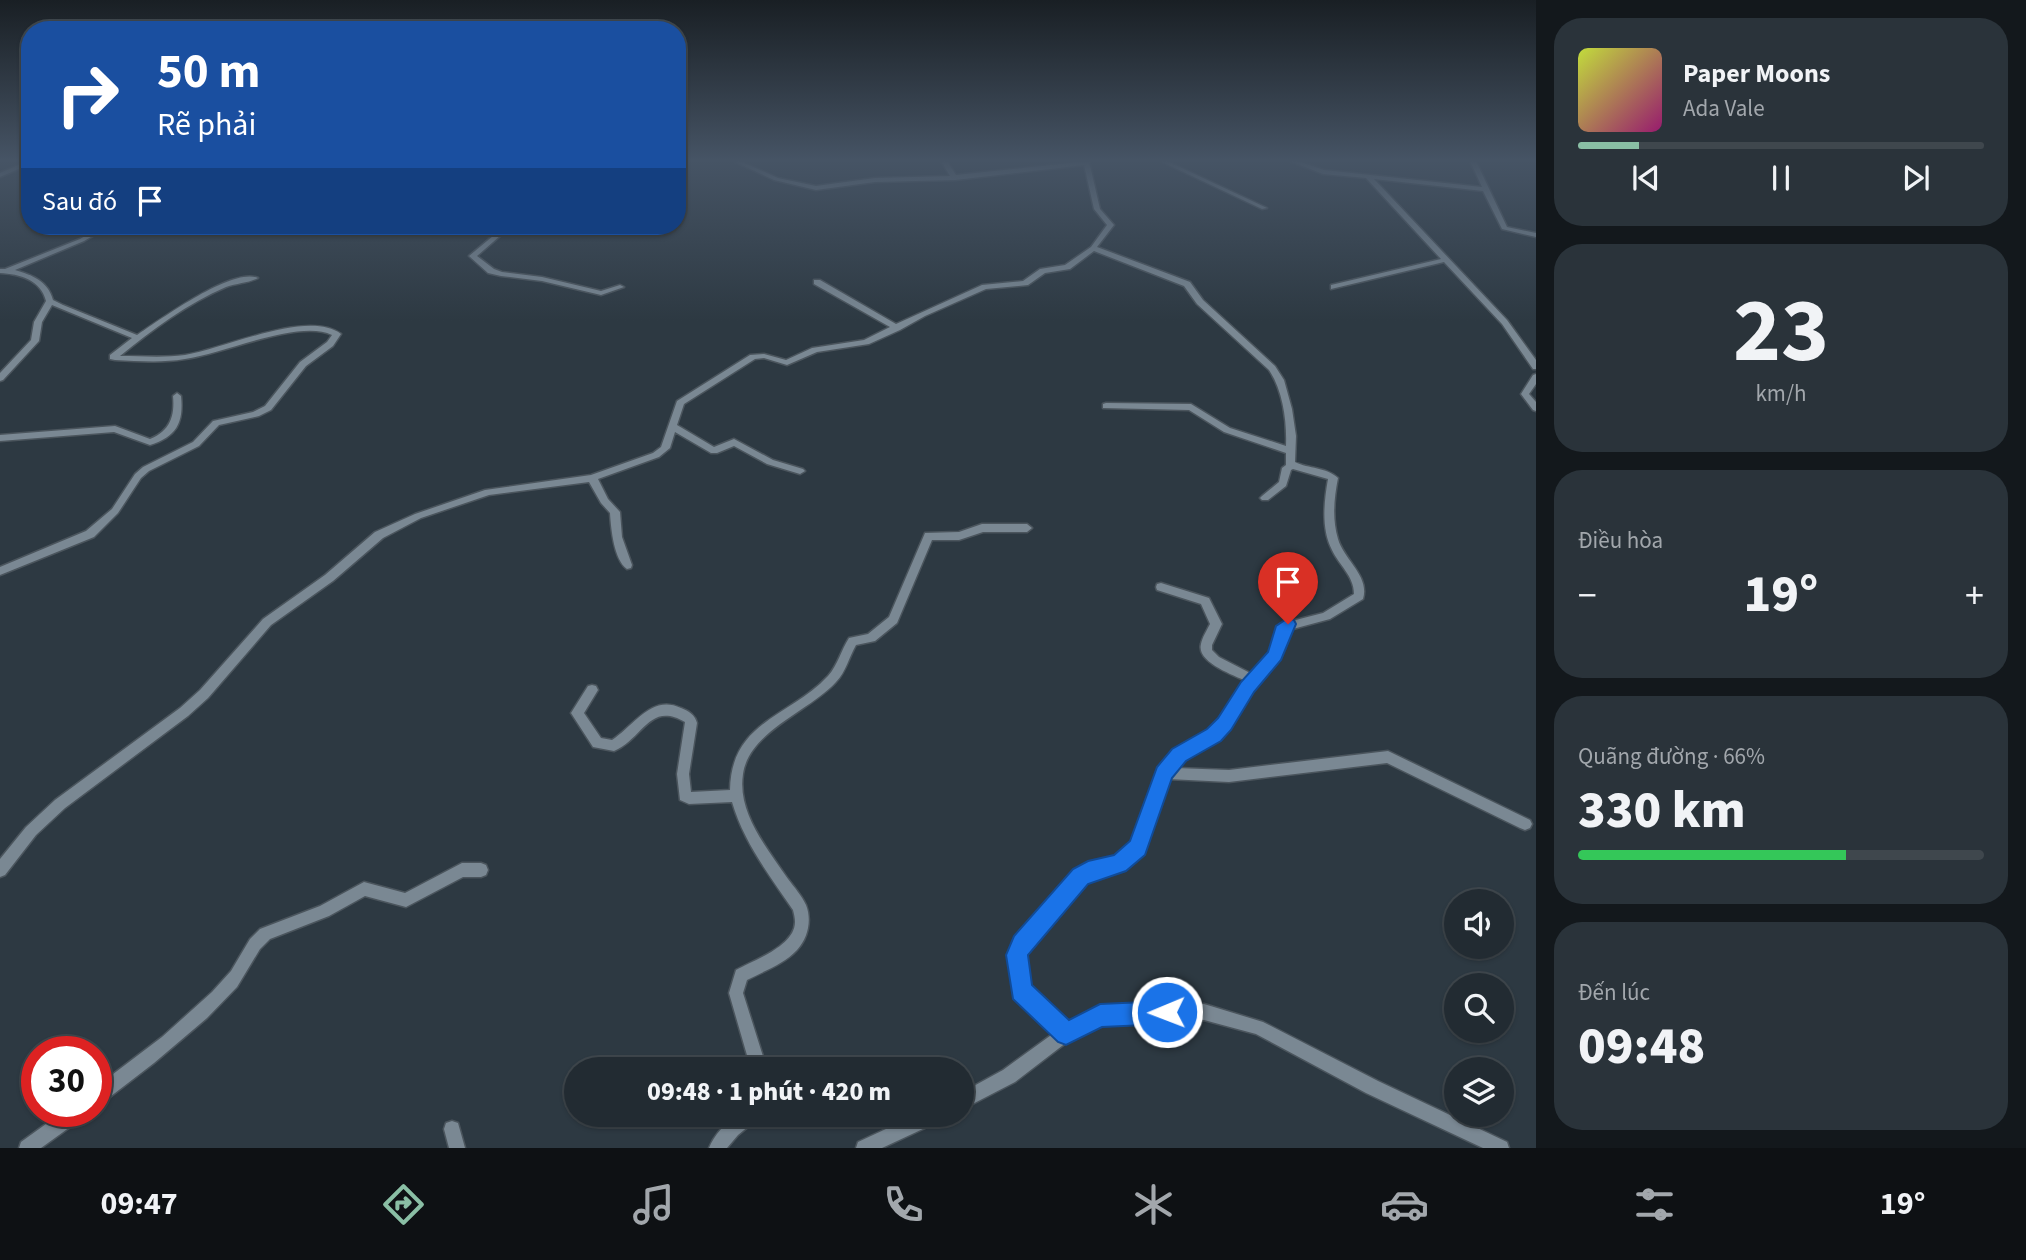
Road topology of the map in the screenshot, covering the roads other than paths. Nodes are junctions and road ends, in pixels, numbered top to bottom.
1 (1102, 215) edge
2 (1402, 215) edge
3 (1498, 215) edge
4 (91, 235) edge
5 (498, 235) edge
6 (1536, 235) edge
7 (1093, 248) junction
8 (1445, 260) junction
9 (4, 271) edge
10 (254, 278) dead end
11 (817, 282) dead end
12 (620, 287) dead end
13 (1334, 287) dead end
14 (50, 301) junction
15 (897, 328) junction
16 (137, 338) junction
17 (1536, 367) edge
18 (1536, 377) edge
19 (0, 378) edge
20 (177, 396) dead end
21 (1106, 405) dead end
22 (1536, 408) edge
23 (672, 426) junction
24 (0, 438) edge
25 (1290, 452) junction
26 (1292, 466) junction
27 (800, 471) dead end
28 (592, 478) junction
29 (1265, 498) dead end
30 (1027, 528) dead end
31 (627, 565) dead end
32 (0, 571) edge
33 (1161, 587) dead end
34 (1254, 680) junction
35 (592, 690) dead end
36 (1164, 773) junction
37 (735, 796) junction
38 (1525, 824) dead end
39 (0, 870) edge
40 (481, 870) dead end
41 (1066, 1034) junction
42 (755, 1057) edge
43 (112, 1084) edge
44 (974, 1095) edge
45 (56, 1127) edge
46 (735, 1127) edge
47 (909, 1127) edge
48 (452, 1129) dead end
49 (27, 1148) edge
50 (457, 1148) edge
51 (718, 1148) edge
52 (864, 1148) edge
53 (1501, 1148) edge

1 - 7 street
2 - 8 street
3 - 6 street
4 - 9 street
5 - 12 street
7 - 15 street
7 - 25 street
8 - 13 street
8 - 17 street
9 - 14 street
10 - 16 street
11 - 15 street
14 - 16 street
14 - 19 street
15 - 23 street
16 - 32 street
18 - 22 street
20 - 24 street
21 - 25 street
23 - 27 street
23 - 28 street
25 - 26 street
26 - 29 street
26 - 34 street
28 - 31 street
28 - 39 street
30 - 37 street
33 - 34 street
34 - 36 street
35 - 37 street
36 - 38 street
36 - 41 street
37 - 42 street
40 - 43 street
41 - 44 street
41 - 53 street
45 - 49 street
46 - 51 street
47 - 52 street
48 - 50 street

